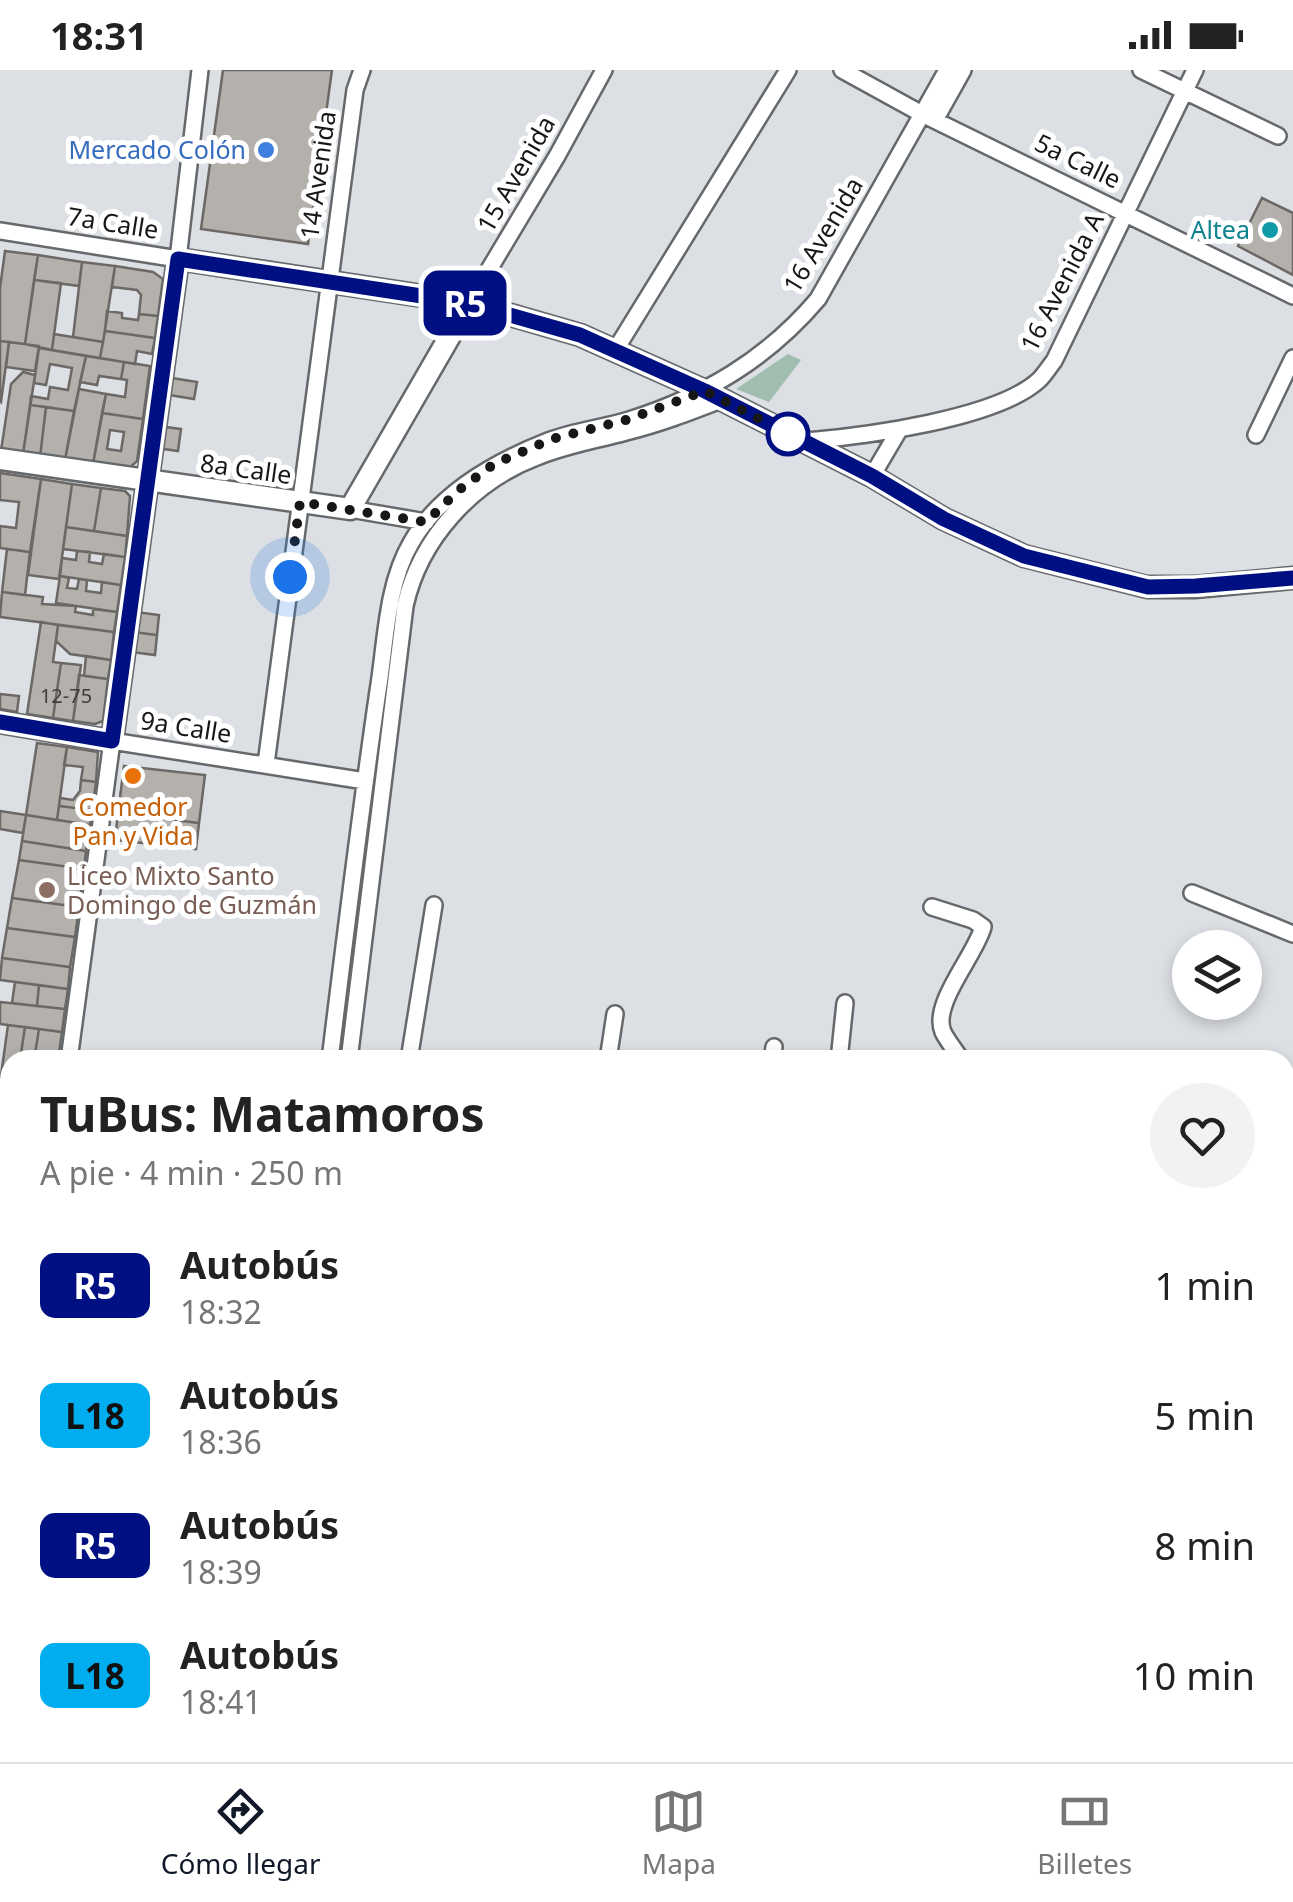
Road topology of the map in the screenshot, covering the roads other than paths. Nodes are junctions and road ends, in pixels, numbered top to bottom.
1 (200, 70) edge
2 (362, 70) edge
3 (604, 70) edge
4 (788, 70) edge
5 (842, 70) edge
6 (947, 70) edge
7 (963, 70) edge
8 (1142, 70) edge
9 (1196, 70) edge
10 (1185, 92) junction
11 (929, 117) junction
12 (1278, 136) dead end
13 (1125, 212) junction
14 (0, 231) edge
15 (178, 259) junction
16 (329, 280) junction
17 (1293, 296) edge
18 (468, 303) junction
19 (616, 349) junction
20 (1293, 358) edge
21 (713, 396) junction
22 (898, 432) junction
23 (1256, 435) dead end
24 (802, 441) junction
25 (0, 459) edge
26 (872, 476) junction
27 (146, 480) junction
28 (300, 502) junction
29 (350, 509) junction
30 (426, 522) junction
31 (1293, 578) edge
32 (0, 722) edge
33 (112, 741) junction
34 (266, 764) junction
35 (365, 781) junction
36 (1192, 893) dead end
37 (434, 905) dead end
38 (932, 908) dead end
39 (1293, 934) edge
40 (845, 1003) dead end
41 (615, 1014) dead end
42 (70, 1050) edge
43 (331, 1050) edge
44 (350, 1050) edge
45 (411, 1050) edge
46 (610, 1050) edge
47 (839, 1050) edge
48 (955, 1050) edge

1 - 15 street
2 - 16 street, 14 Avenida
3 - 18 street, 15 Avenida
4 - 19 street
5 - 11 street, 5a Calle
6 - 11 street, 16 Avenida
7 - 11 street, 16 Avenida
8 - 10 street
9 - 10 street, 16 Avenida A
10 - 12 street
10 - 13 street, 16 Avenida A
11 - 13 street, 5a Calle
11 - 21 street, 16 Avenida
13 - 17 street, 5a Calle
13 - 22 street, 16 Avenida A
14 - 15 street, 7a Calle
15 - 16 main road, 7a Calle
15 - 27 main road
16 - 18 main road, 7a Calle
16 - 28 street, 14 Avenida
18 - 19 main road, 7a Calle
18 - 29 main road, 15 Avenida
19 - 21 main road, 7a Calle
20 - 23 street
21 - 24 main road, 7a Calle
21 - 30 street
21 - 44 street
22 - 24 street, 16 Avenida A
22 - 26 street
24 - 26 main road, 7a Calle
25 - 27 main road, 8a Calle
26 - 31 main road, 7a Calle
27 - 28 main road, 8a Calle
27 - 33 main road
28 - 29 main road, 8a Calle
28 - 34 street, 14 Avenida
29 - 30 street, 8a Calle
30 - 35 street
32 - 33 main road, 9a Calle
33 - 34 street, 9a Calle
33 - 42 street
34 - 35 street, 9a Calle
35 - 43 street
36 - 39 street
37 - 45 street
38 - 48 street
40 - 47 street
41 - 46 street

